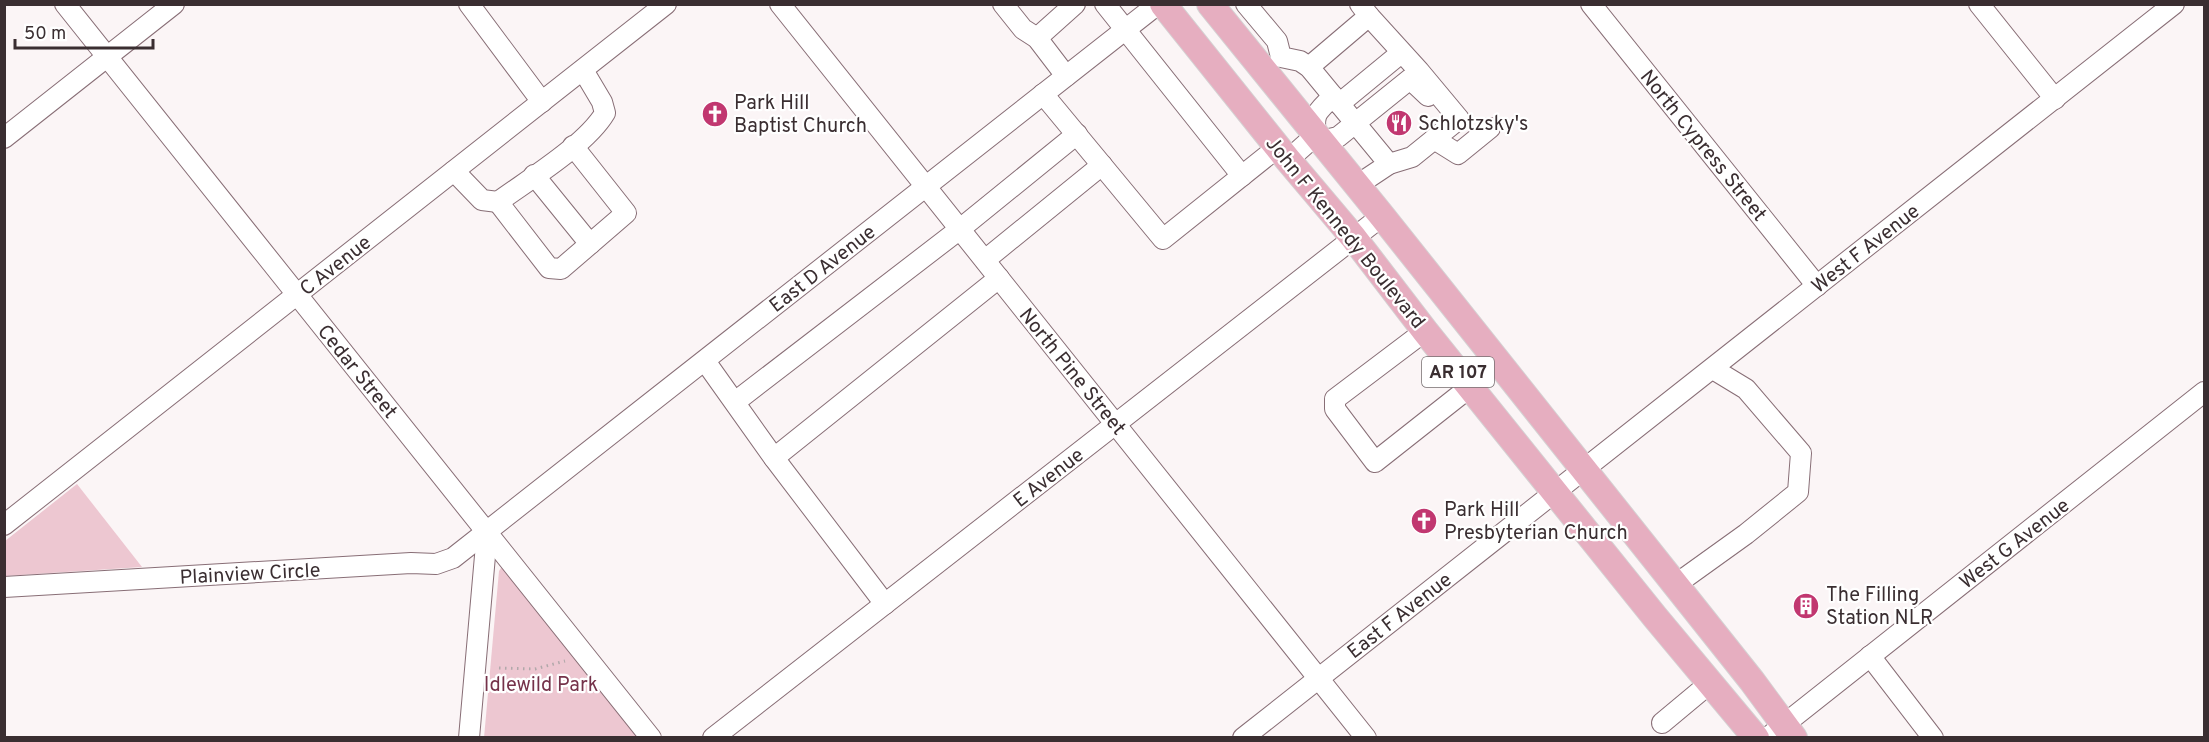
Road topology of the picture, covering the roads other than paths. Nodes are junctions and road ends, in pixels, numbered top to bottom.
1 (64, 4) edge
2 (174, 4) edge
3 (469, 4) edge
4 (666, 4) edge
5 (780, 4) edge
6 (1105, 4) edge
7 (1158, 4) edge
8 (1163, 4) edge
9 (1245, 4) edge
10 (1591, 4) edge
11 (1979, 4) edge
12 (2174, 4) edge
13 (1074, 5) edge
14 (1004, 6) edge
15 (1365, 10) edge
16 (1216, 13) edge
17 (1125, 30) junction
18 (1037, 38) junction
19 (1401, 53) junction
20 (107, 57) junction
21 (1273, 65) junction
22 (1309, 67) junction
23 (583, 70) junction
24 (1066, 76) junction
25 (1043, 94) junction
26 (2055, 99) junction
27 (1336, 100) junction
28 (542, 102) junction
29 (1354, 123) junction
30 (1490, 128) dead end
31 (1077, 134) junction
32 (1316, 135) junction
33 (4, 138) edge
34 (1434, 139) junction
35 (573, 146) junction
36 (1283, 154) junction
37 (1412, 157) junction
38 (1389, 164) junction
39 (1102, 165) junction
40 (454, 171) junction
41 (534, 175) junction
42 (1242, 176) junction
43 (1356, 186) junction
44 (926, 187) junction
45 (498, 202) junction
46 (1382, 216) junction
47 (960, 229) junction
48 (1353, 237) junction
49 (590, 244) junction
50 (985, 260) junction
51 (999, 278) junction
52 (1817, 286) junction
53 (297, 295) junction
54 (1425, 331) junction
55 (705, 361) junction
56 (1713, 369) junction
57 (1470, 387) junction
58 (2205, 392) edge
59 (735, 402) junction
60 (1116, 425) junction
61 (774, 458) junction
62 (1583, 470) junction
63 (1555, 492) junction
64 (4, 525) edge
65 (487, 533) junction
66 (1675, 585) junction
67 (4, 586) edge
68 (885, 604) junction
69 (1870, 656) junction
70 (1318, 678) junction
71 (1710, 683) junction
72 (1662, 723) dead end
73 (1781, 733) edge
74 (469, 738) edge
75 (651, 738) edge
76 (713, 738) edge
77 (1243, 738) edge
78 (1366, 738) edge
79 (1756, 738) edge
80 (1933, 738) edge

1 - 20 street, Cedar Street
2 - 20 street
3 - 28 street
4 - 23 street, C Avenue
5 - 44 street, North Pine Street
6 - 17 street
7 - 17 street, East D Avenue
8 - 36 main road, John F Kennedy Boulevard / AR 107
9 - 16 street
9 - 21 street
10 - 52 street, North Cypress Street
11 - 26 street
12 - 26 street, West F Avenue
13 - 18 street
14 - 18 street
15 - 19 street
15 - 22 street
16 - 21 main road, John F Kennedy Boulevard / AR 107
17 - 24 street, East D Avenue
17 - 42 street
18 - 24 street
19 - 27 street
19 - 34 street
20 - 33 street
20 - 53 street, Cedar Street
21 - 22 street
21 - 32 main road, John F Kennedy Boulevard / AR 107
22 - 27 street
23 - 28 street, C Avenue
23 - 35 street
24 - 25 street, East D Avenue
25 - 31 street
25 - 44 street, East D Avenue
26 - 52 street, West F Avenue
27 - 29 street
27 - 32 street
28 - 40 street, C Avenue
29 - 32 street
29 - 37 street
29 - 38 street
30 - 34 street
31 - 39 street
31 - 47 street
32 - 36 street
32 - 43 main road, John F Kennedy Boulevard / AR 107
34 - 37 street
35 - 41 street
35 - 49 street
36 - 42 street
36 - 48 main road, John F Kennedy Boulevard / AR 107
37 - 38 street
38 - 43 street
39 - 42 street
39 - 50 street
40 - 45 street
40 - 53 street, C Avenue
41 - 45 street
41 - 49 street
43 - 46 main road, John F Kennedy Boulevard / AR 107
44 - 47 street, North Pine Street
44 - 55 street, East D Avenue
45 - 49 street
46 - 48 street, E Avenue
46 - 62 main road, John F Kennedy Boulevard / AR 107
47 - 50 street, North Pine Street
47 - 59 street
48 - 54 main road, John F Kennedy Boulevard / AR 107
48 - 60 street, E Avenue
50 - 51 street, North Pine Street
51 - 60 street, North Pine Street
51 - 61 street
52 - 56 street, West F Avenue
53 - 64 street, C Avenue
53 - 65 street, Cedar Street
54 - 57 main road, John F Kennedy Boulevard / AR 107
54 - 57 street
55 - 59 street
55 - 65 street, East D Avenue
56 - 62 street, West F Avenue
56 - 66 street
57 - 63 main road, John F Kennedy Boulevard / AR 107
58 - 69 street, West G Avenue
59 - 61 street
60 - 68 street, E Avenue
60 - 70 street, North Pine Street
61 - 68 street
62 - 63 street, West F Avenue
62 - 66 main road, John F Kennedy Boulevard / AR 107
63 - 70 street, East F Avenue
63 - 71 main road, John F Kennedy Boulevard / AR 107
65 - 67 street, Plainview Circle
65 - 74 street
65 - 75 street, Cedar Street
66 - 73 main road, John F Kennedy Boulevard / AR 107
68 - 76 street, E Avenue
69 - 73 street, West G Avenue
69 - 80 street
70 - 77 street, East F Avenue
70 - 78 street, North Pine Street
71 - 72 street
71 - 79 main road, John F Kennedy Boulevard / AR 107

